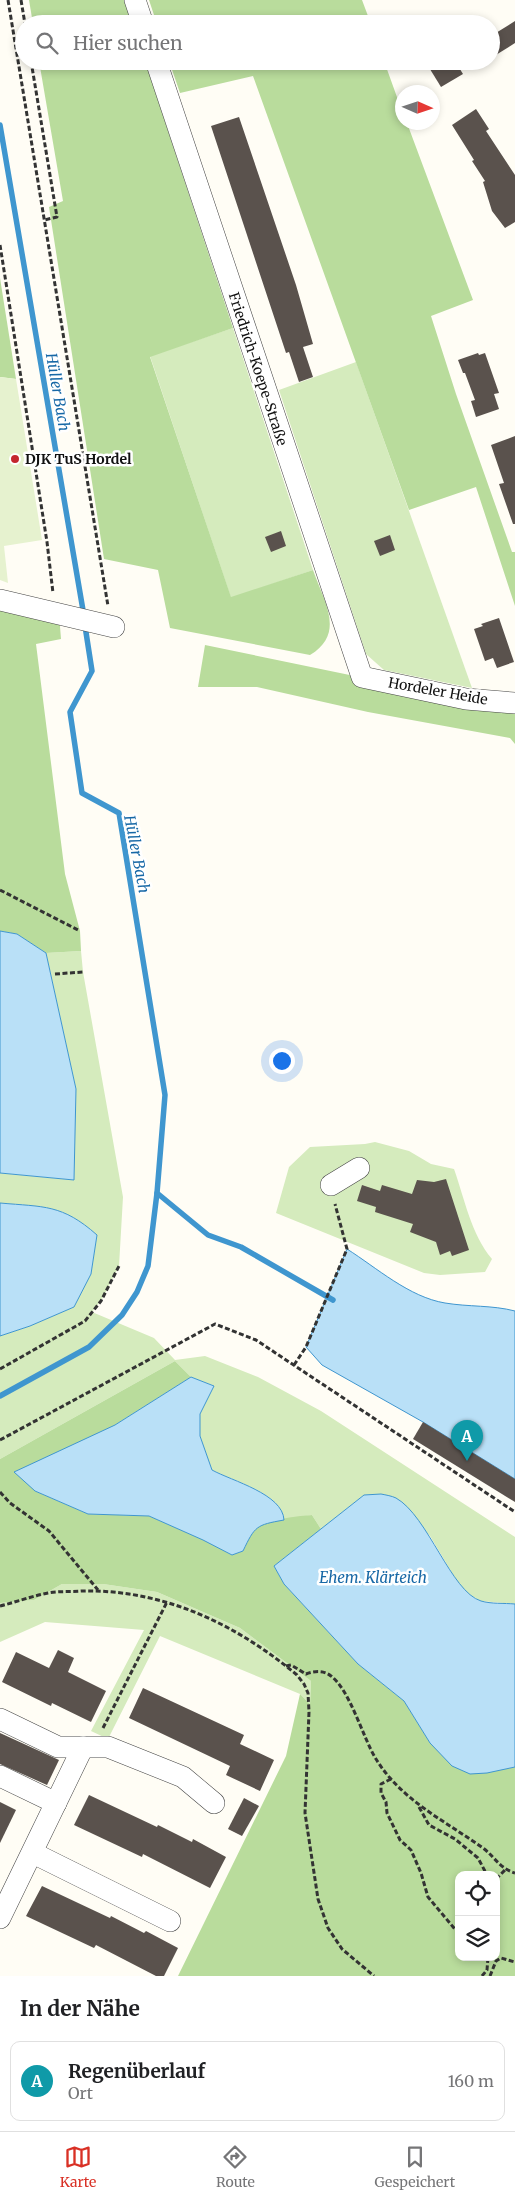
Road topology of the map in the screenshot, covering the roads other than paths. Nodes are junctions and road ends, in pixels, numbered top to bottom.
1 (135, 0) edge
2 (140, 15) edge
3 (159, 70) edge
4 (0, 600) edge
5 (113, 627) road end
6 (362, 677) joint
7 (515, 703) edge
8 (358, 1168) dead end
9 (331, 1185) road end
10 (0, 1719) edge
11 (83, 1747) junction
12 (0, 1776) edge
13 (56, 1803) junction
14 (214, 1803) dead end
15 (32, 1852) junction
16 (0, 1918) edge
17 (170, 1922) dead end

1 - 2 street
3 - 6 street, Friedrich-Koepe-Straße
4 - 5 street
6 - 7 street, Hordeler Heide
8 - 9 street
10 - 11 street
11 - 13 street
11 - 14 street
12 - 13 street
13 - 15 street
15 - 16 street
15 - 17 street

